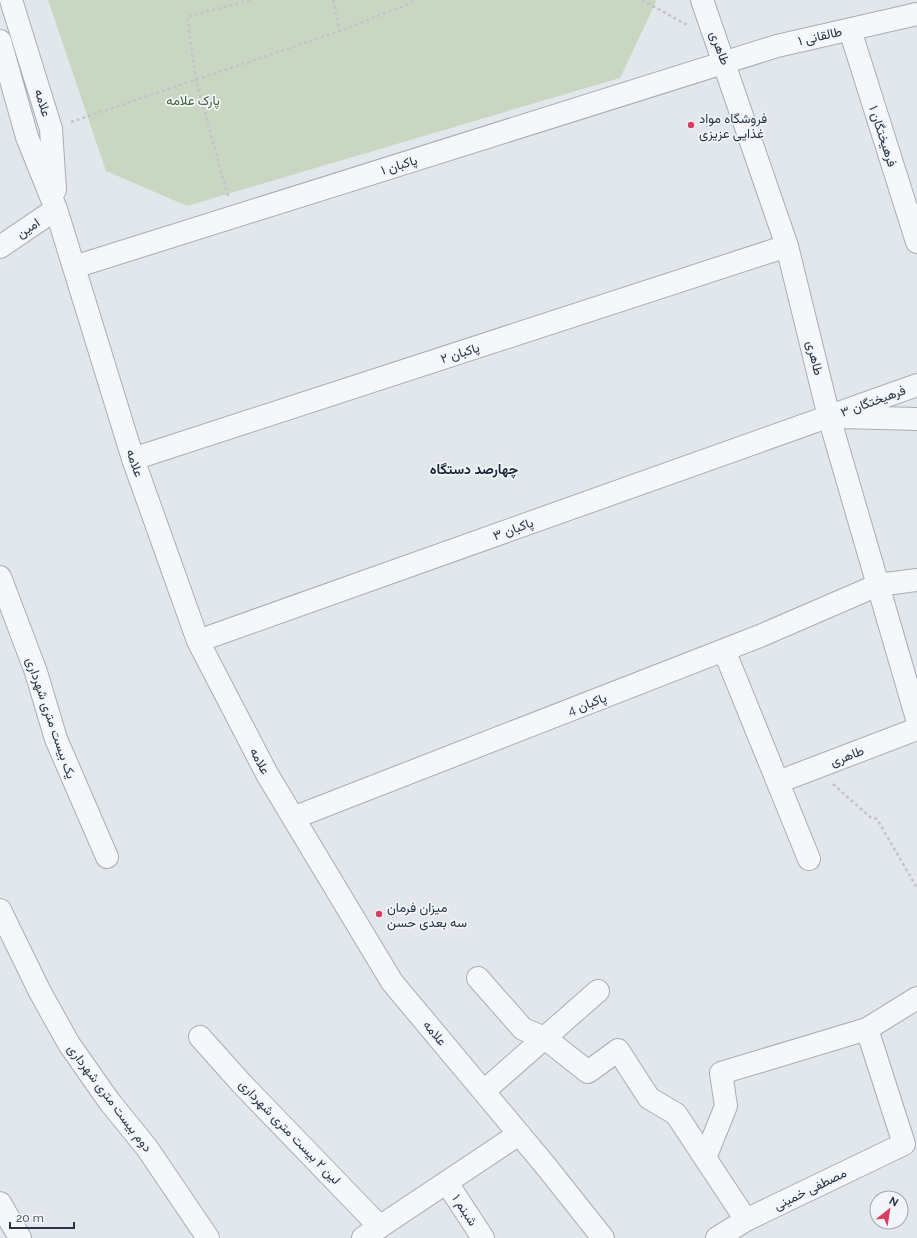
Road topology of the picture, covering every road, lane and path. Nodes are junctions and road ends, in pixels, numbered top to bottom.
1 (11, 0) edge
2 (250, 0) edge
3 (333, 0) edge
4 (413, 0) edge
5 (642, 0) edge
6 (702, 0) edge
7 (917, 14) edge
8 (850, 30) junction
9 (340, 31) junction
10 (0, 41) edge
11 (717, 42) junction
12 (725, 63) junction
13 (196, 80) junction
14 (51, 129) junction
15 (56, 209) junction
16 (233, 217) junction
17 (917, 242) edge
18 (0, 246) edge
19 (787, 246) junction
20 (74, 267) junction
21 (917, 386) edge
22 (829, 417) junction
23 (917, 419) edge
24 (133, 459) junction
25 (0, 577) edge
26 (917, 580) edge
27 (878, 585) junction
28 (198, 641) junction
29 (724, 650) junction
30 (917, 719) edge
31 (917, 729) edge
32 (814, 768) junction
33 (778, 782) junction
34 (293, 818) junction
35 (107, 857) dead end
36 (809, 859) dead end
37 (917, 888) edge
38 (0, 910) edge
39 (478, 978) dead end
40 (598, 991) dead end
41 (917, 998) edge
42 (867, 1029) junction
43 (200, 1037) dead end
44 (545, 1038) junction
45 (484, 1091) junction
46 (520, 1134) junction
47 (705, 1158) junction
48 (447, 1183) junction
49 (0, 1203) edge
50 (746, 1220) junction
51 (372, 1232) edge
52 (20, 1238) edge
53 (208, 1238) edge
54 (482, 1238) edge
55 (603, 1238) edge
56 (717, 1238) edge

1 - 14 street, علامه
2 - 13 path
3 - 9 path
4 - 9 path
5 - 11 path
6 - 11 street, طاهری
7 - 8 street, طالقانی ۱
8 - 12 street, طالقانی ۱
8 - 17 street, فرهیختگان ۱
9 - 13 path
10 - 15 street, علامه
11 - 12 street, طاهری
12 - 16 street, پاکبان ۱
12 - 19 street, طاهری
13 - 14 path
13 - 16 path
14 - 15 street, علامه
15 - 18 street, امین
15 - 20 street, علامه
16 - 20 street, پاکبان ۱
19 - 22 street, طاهری
19 - 24 street, پاکبان ۲
20 - 24 street, علامه
21 - 22 street, فرهیختگان ۳
22 - 23 street
22 - 27 street, طاهری
22 - 28 street, پاکبان ۳
24 - 28 street, علامه
25 - 35 street, یک بیست متری شهرداری
26 - 27 street, پاکبان 4
27 - 29 street, پاکبان 4
27 - 30 street, طاهری
28 - 34 street, علامه
29 - 33 street
29 - 34 street, پاکبان 4
31 - 32 street, طاهری
32 - 33 street, طاهری
32 - 37 path
33 - 36 street
34 - 45 street, علامه
38 - 53 street, دوم بیست متری شهرداری
39 - 44 street
40 - 44 street
41 - 42 street
42 - 47 street
42 - 50 street, مصطفی خمینی
43 - 51 street, لین ۲ بیست متری شهرداری
44 - 45 street
44 - 47 street
45 - 46 street, علامه
46 - 48 street
46 - 55 street, علامه
47 - 50 street
48 - 51 street
48 - 54 street, شبنم ۱
49 - 52 street
50 - 56 street, مصطفی خمینی

